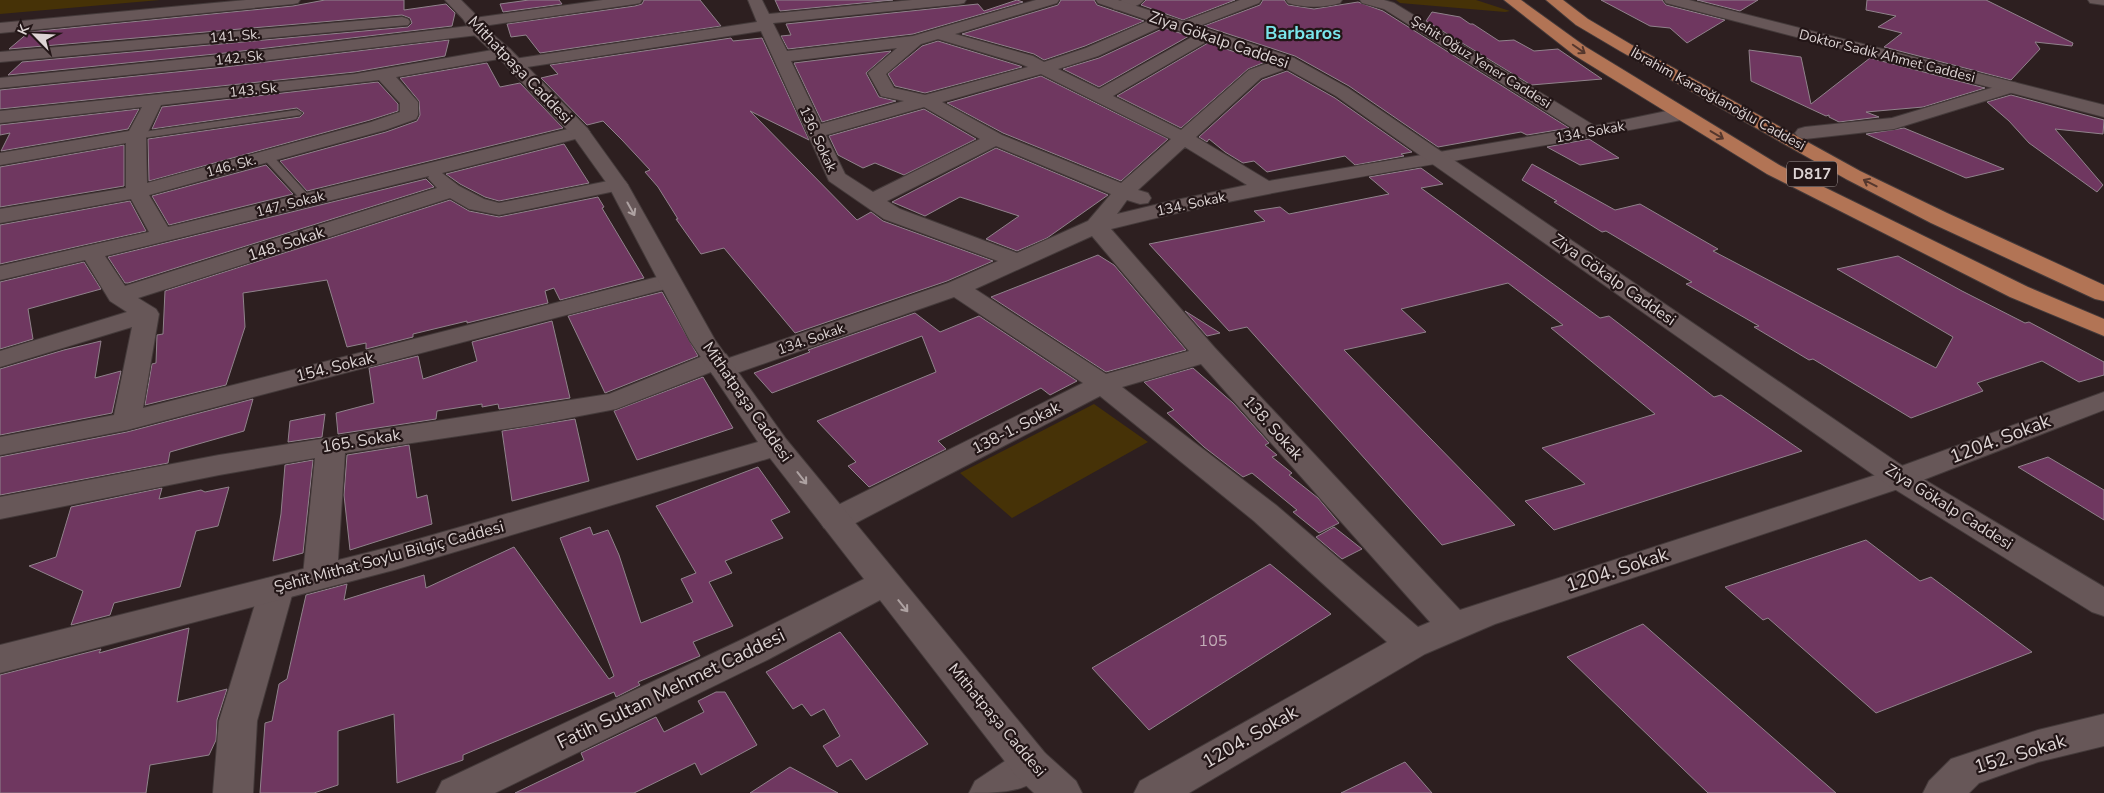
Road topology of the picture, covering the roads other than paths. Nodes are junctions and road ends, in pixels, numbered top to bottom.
1 (232, 0) edge
2 (293, 0) edge
3 (635, 0) edge
4 (755, 0) edge
5 (959, 0) edge
6 (1052, 0) edge
7 (1254, 0) edge
8 (1293, 0) edge
9 (1334, 0) edge
10 (1367, 0) edge
11 (1511, 0) edge
12 (1532, 0) edge
13 (1553, 0) edge
14 (1671, 0) edge
15 (2094, 0) edge
16 (2104, 1) edge
17 (1120, 2) edge
18 (1601, 12) dead end
19 (462, 18) edge
20 (419, 21) dead end
21 (0, 22) edge
22 (765, 22) junction
23 (1173, 23) junction
24 (0, 28) edge
25 (938, 34) junction
26 (1207, 35) junction
27 (915, 40) junction
28 (0, 56) edge
29 (780, 57) junction
30 (509, 58) junction
31 (1288, 62) junction
32 (1043, 68) junction
33 (384, 75) junction
34 (0, 83) edge
35 (2011, 87) junction
36 (1098, 96) junction
37 (155, 100) junction
38 (926, 101) junction
39 (2104, 111) edge
40 (297, 113) dead end
41 (1681, 114) junction
42 (0, 118) edge
43 (580, 132) junction
44 (814, 132) junction
45 (1592, 132) junction
46 (1805, 133) junction
47 (136, 136) junction
48 (1183, 138) junction
49 (995, 139) junction
50 (267, 156) junction
51 (1438, 157) junction
52 (0, 159) edge
53 (431, 169) junction
54 (618, 184) junction
55 (1266, 188) junction
56 (452, 190) junction
57 (137, 192) junction
58 (1123, 192) junction
59 (307, 200) junction
60 (871, 201) junction
61 (1167, 208) junction
62 (0, 216) edge
63 (1096, 226) junction
64 (162, 235) junction
65 (92, 252) junction
66 (1019, 261) junction
67 (0, 273) edge
68 (669, 281) junction
69 (957, 288) junction
70 (2104, 292) edge
71 (119, 296) junction
72 (147, 314) junction
73 (2104, 327) edge
74 (1206, 354) junction
75 (0, 359) edge
76 (720, 364) junction
77 (1102, 384) junction
78 (2104, 400) edge
79 (127, 421) junction
80 (0, 446) edge
81 (331, 446) junction
82 (776, 446) junction
83 (1899, 478) junction
84 (0, 508) edge
85 (835, 520) junction
86 (320, 576) junction
87 (885, 583) junction
88 (278, 588) junction
89 (2104, 603) edge
90 (1454, 626) junction
91 (1414, 644) junction
92 (0, 659) edge
93 (2104, 730) edge
94 (1031, 765) junction
95 (233, 793) edge
96 (456, 793) edge
97 (989, 793) edge
98 (1062, 793) edge
99 (1154, 793) edge
100 (1943, 793) edge

1 - 21 street
2 - 24 street
3 - 19 street, 142. Sk
4 - 22 street, 136. Sokak
5 - 22 street, 143. Sk
6 - 25 street
7 - 23 street
8 - 9 street
10 - 45 street, Şehit Oğuz Yener Caddesi
11 -> 41 highway
12 - 73 highway, D817
70 -> 13 highway, İbrahim Karaoğlanoğlu Caddesi / D817
14 - 35 street, Doktor Sadık Ahmet Caddesi
15 - 16 street
17 - 23 street, Ziya Gökalp Caddesi
18 - 46 highway
19 - 30 street, Mithatpaşa Caddesi
19 - 34 street, 142. Sk
20 - 28 street, 141. Sk.
22 - 29 street, 136. Sokak
22 - 30 street, 143. Sk
23 - 26 street, Ziya Gökalp Caddesi
23 - 32 street
25 - 27 street
25 - 32 street
26 - 31 street, Ziya Gökalp Caddesi
26 - 36 street
27 - 29 street
27 - 38 street
29 - 44 street, 136. Sokak
30 - 33 street, 143. Sk
30 - 43 street, Mithatpaşa Caddesi
31 - 48 street
31 - 51 street, Ziya Gökalp Caddesi
32 - 36 street
32 - 38 street
33 - 37 street, 143. Sk
33 - 50 street, 146. Sk.
35 - 39 street, Doktor Sadık Ahmet Caddesi
35 - 46 street
36 - 48 street
37 - 42 street, 143. Sk
37 - 47 street
38 - 44 street
38 - 49 street
40 - 47 lane
41 - 45 street, 134. Sokak
41 -> 73 highway
43 - 53 street, 147. Sokak
43 - 54 street, Mithatpaşa Caddesi
44 - 60 street, 136. Sokak
45 - 51 street, 134. Sokak
46 - 70 highway
47 - 52 street
47 - 57 street
48 - 55 street
48 - 58 street
49 - 58 street
49 - 60 street
50 - 57 street, 146. Sk.
50 - 59 lane
51 - 55 street, 134. Sokak
51 - 83 street, Ziya Gökalp Caddesi
53 - 56 street
53 - 59 street, 147. Sokak
54 - 56 street
54 -> 68 street, Mithatpaşa Caddesi
55 - 61 street, 134. Sokak
56 - 71 street, 148. Sokak
57 - 62 street, 146. Sk.
57 - 64 street
58 - 61 street
58 - 63 street
59 - 64 street, 147. Sokak
60 - 66 street, 136. Sokak
61 - 63 street, 134. Sokak
63 - 66 street, 134. Sokak
63 - 74 street, 138. Sokak
64 - 65 street, 147. Sokak
65 - 67 street, 147. Sokak
65 - 71 street
66 - 69 street, 134. Sokak
68 - 76 street, Mithatpaşa Caddesi
68 - 79 street, 154. Sokak
69 - 76 street, 134. Sokak
69 - 77 street
71 - 72 street
72 - 75 street
72 - 79 street
74 - 77 street, 138-1. Sokak
74 - 90 street, 138. Sokak
76 - 81 street, 165. Sokak
76 - 82 street, Mithatpaşa Caddesi
77 - 85 street, 138-1. Sokak
77 - 91 street
78 - 83 street, 1204. Sokak
79 - 80 street, 154. Sokak
81 - 84 street, 165. Sokak
81 - 86 street
82 -> 85 street, Mithatpaşa Caddesi
82 - 86 street, Şehit Mithat Soylu Bilgiç Caddesi
83 - 89 street, Ziya Gökalp Caddesi
83 - 90 street, 1204. Sokak
85 - 87 street, Mithatpaşa Caddesi
86 - 88 street, Şehit Mithat Soylu Bilgiç Caddesi
87 -> 94 street, Mithatpaşa Caddesi
87 - 96 street, Fatih Sultan Mehmet Caddesi
88 - 92 street, Şehit Mithat Soylu Bilgiç Caddesi
88 - 95 street
90 - 91 street, 1204. Sokak
91 - 99 street, 1204. Sokak
93 - 100 street, 152. Sokak
94 - 97 street
94 - 98 street, Mithatpaşa Caddesi

